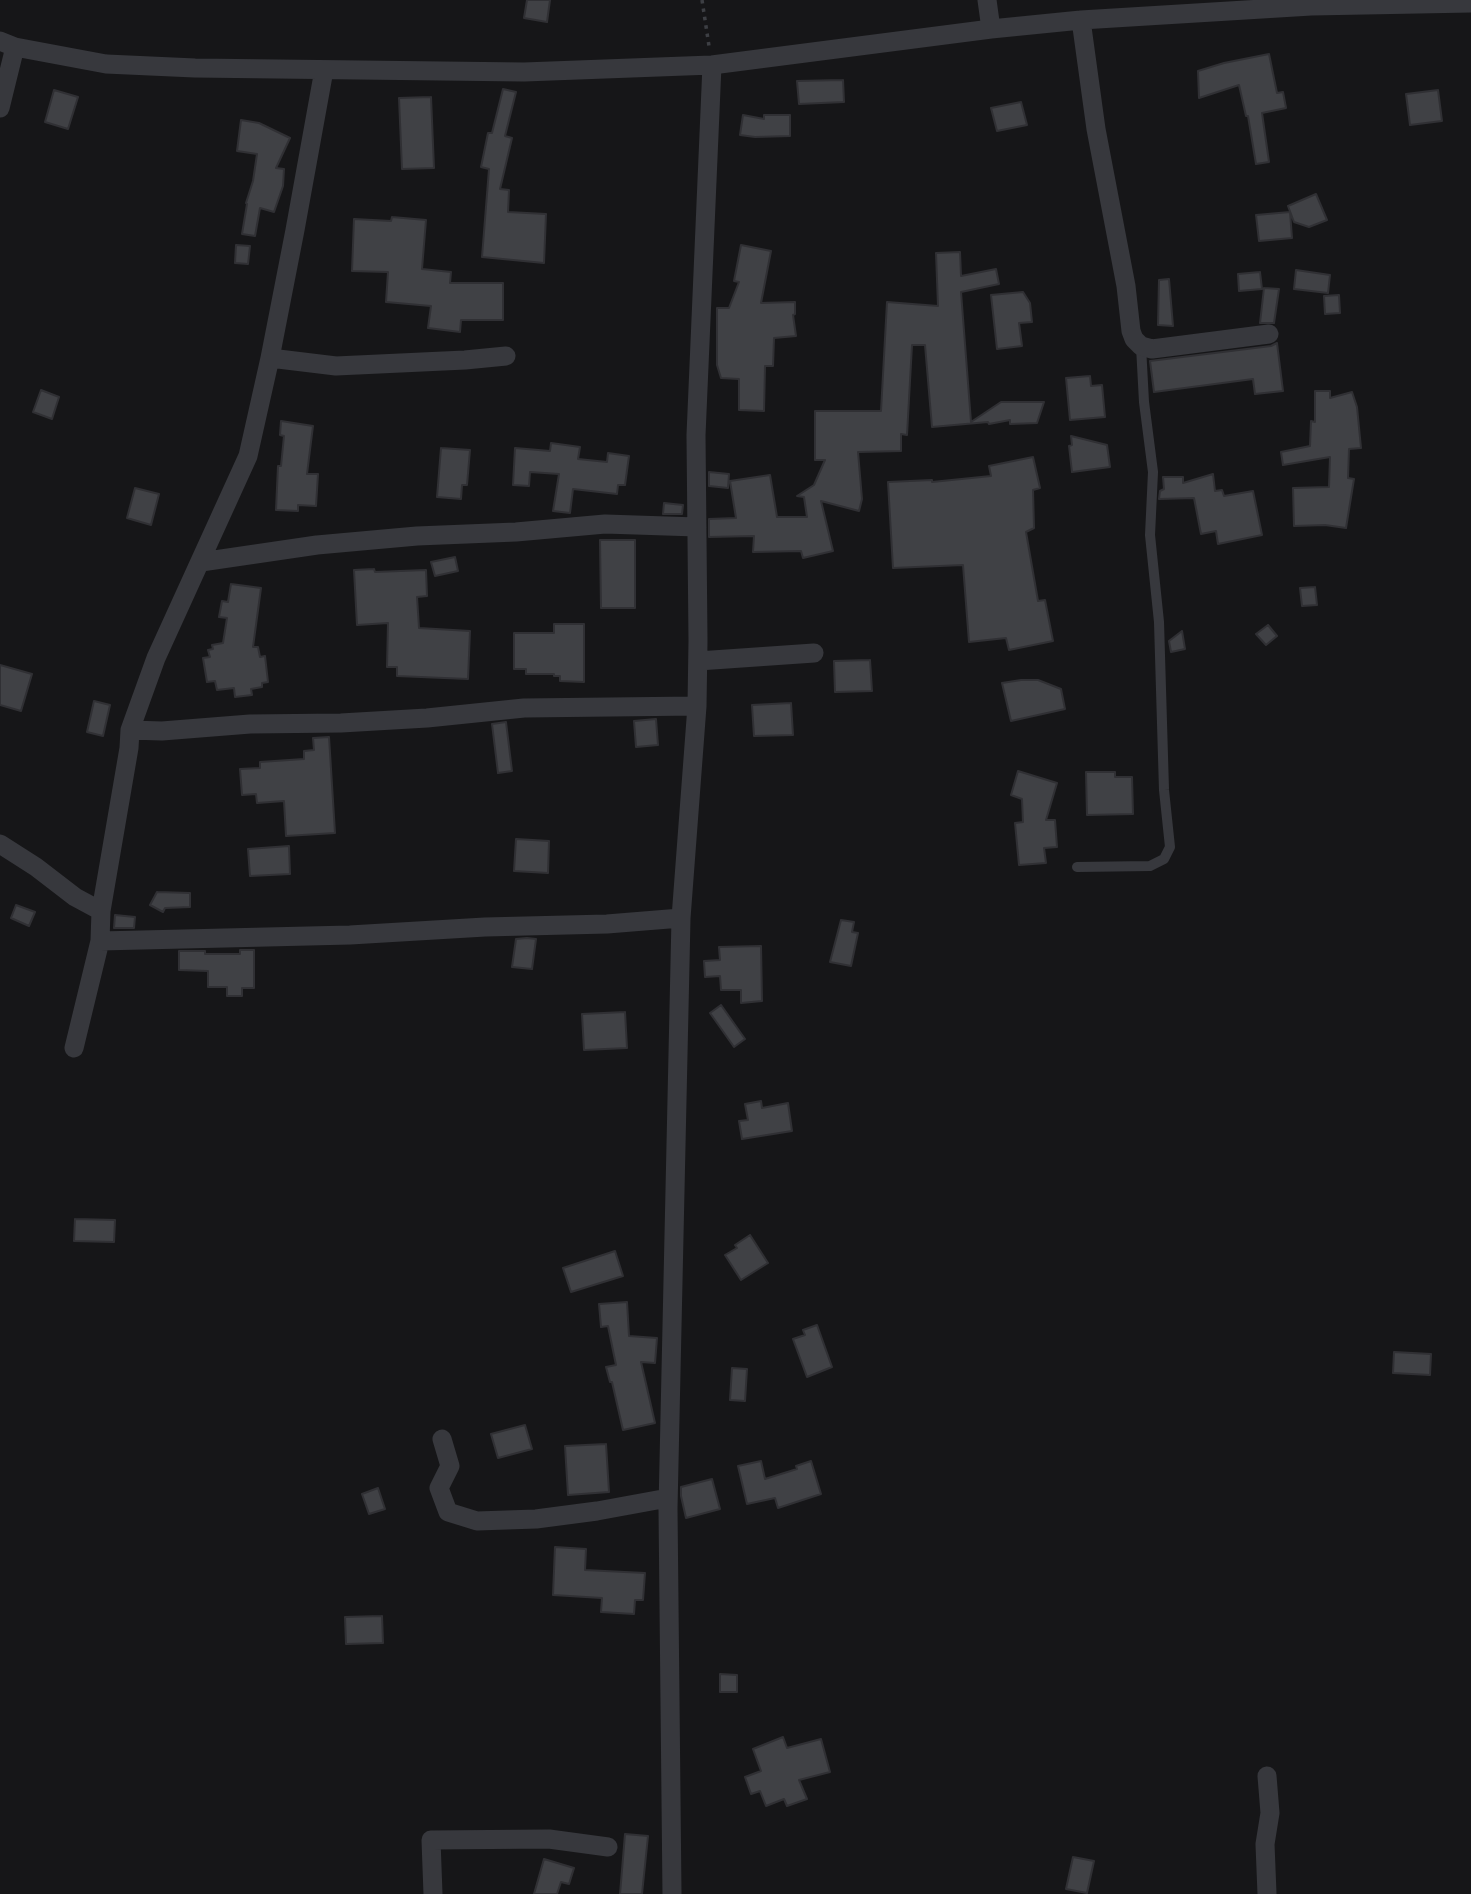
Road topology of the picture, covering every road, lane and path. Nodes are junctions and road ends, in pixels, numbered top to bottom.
1 (702, 0) edge
2 (987, 0) edge
3 (1471, 3) edge
4 (1081, 20) junction
5 (991, 29) junction
6 (7, 43) edge
7 (712, 65) junction
8 (324, 70) junction
9 (0, 108) edge
10 (1269, 334) dead end
11 (1141, 346) junction
12 (506, 356) dead end
13 (270, 358) junction
14 (697, 527) junction
15 (201, 562) junction
16 (814, 653) dead end
17 (698, 661) junction
18 (697, 706) junction
19 (130, 730) junction
20 (0, 844) edge
21 (1077, 867) dead end
22 (101, 911) junction
23 (681, 918) junction
24 (100, 941) junction
25 (74, 1048) dead end
26 (442, 1439) dead end
27 (668, 1498) junction
28 (1267, 1776) dead end
29 (608, 1847) dead end
30 (433, 1894) edge
31 (672, 1894) edge
32 (1267, 1894) edge

1 - 7 path
2 - 5 street
3 - 4 street
4 - 5 street
4 - 11 street
5 - 7 street
6 - 8 street
6 - 9 street
7 - 8 street
7 - 14 street
8 - 13 street
10 - 11 street
11 - 21 lane
12 - 13 street
13 - 15 street
14 - 15 street
14 - 17 street
15 - 19 street
16 - 17 street
17 - 18 street
18 - 19 street
18 - 23 street
19 - 22 street
20 - 22 street
22 - 24 street
23 - 24 street
23 - 27 street
24 - 25 street
26 - 27 street
27 - 31 street
28 - 32 street
29 - 30 street

